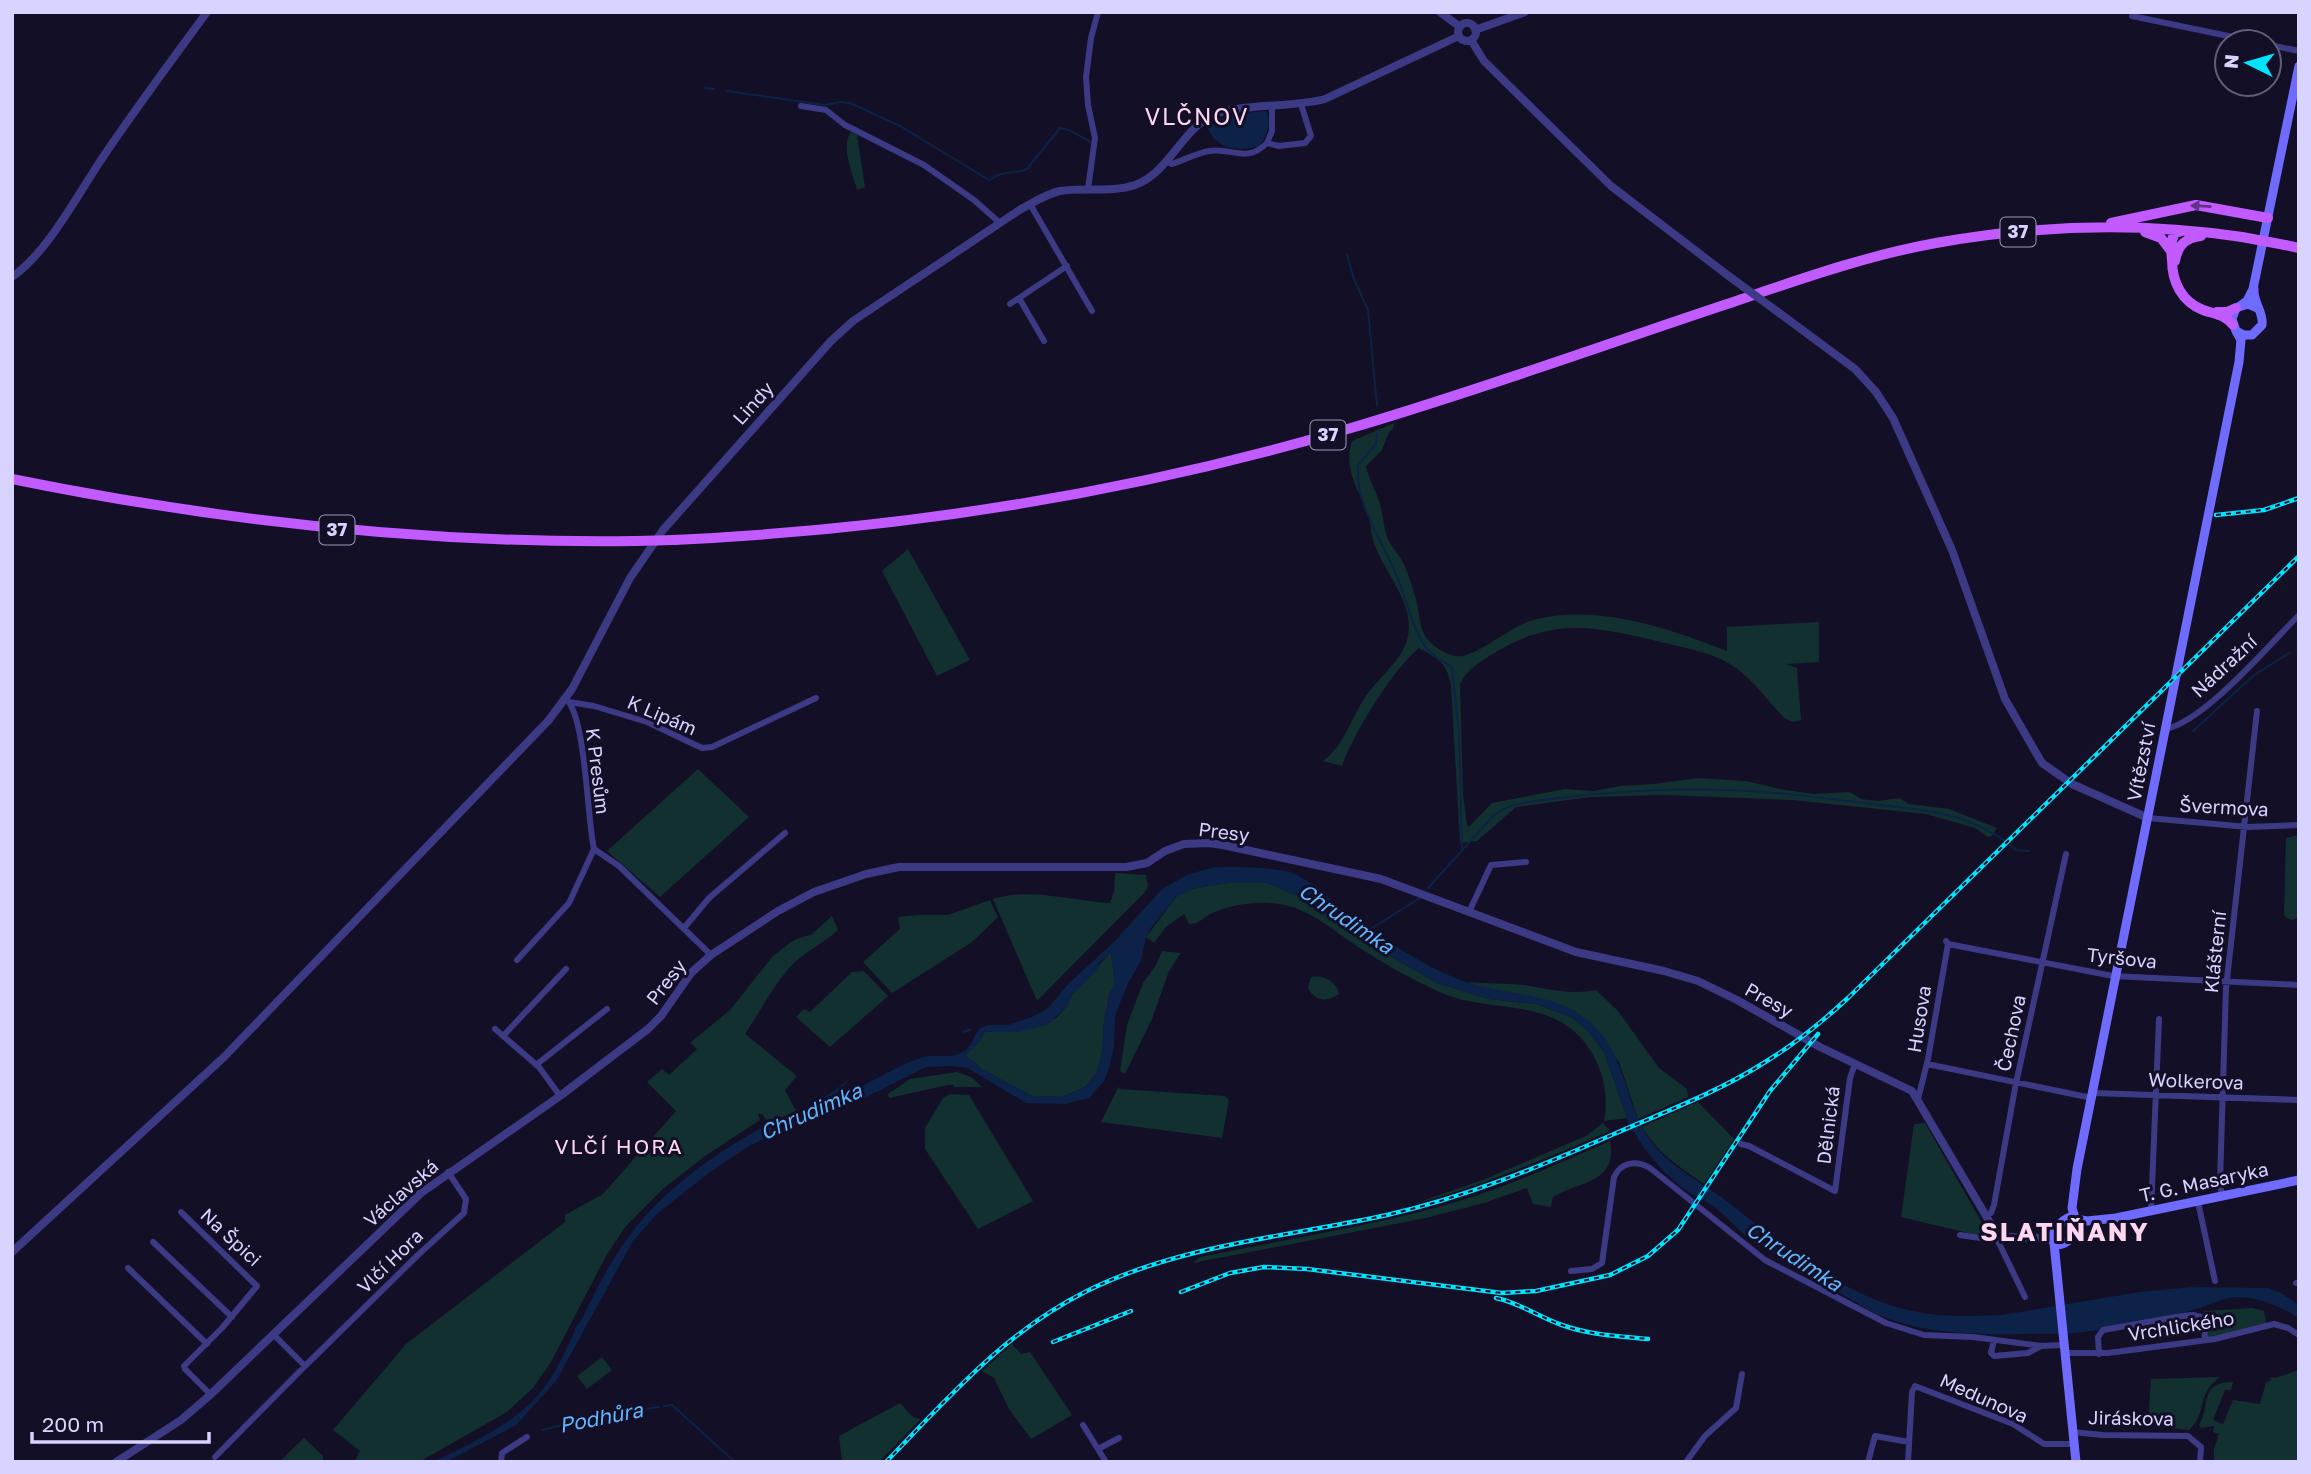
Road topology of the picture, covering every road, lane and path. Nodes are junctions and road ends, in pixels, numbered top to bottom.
1 (207, 12) edge
2 (1098, 12) edge
3 (1440, 12) edge
4 (1525, 12) edge
5 (2132, 16) dead end
6 (1475, 30) junction
7 (1459, 31) junction
8 (2213, 33) edge
9 (1471, 40) junction
10 (2299, 66) edge
11 (1301, 104) junction
12 (801, 106) dead end
13 (1272, 107) junction
14 (1267, 143) junction
15 (1166, 161) junction
16 (1088, 189) junction
17 (1030, 204) junction
18 (2268, 218) junction
19 (1000, 223) junction
20 (2128, 227) junction
21 (2075, 229) junction
22 (2186, 230) junction
23 (2219, 234) junction
24 (2299, 248) edge
25 (2171, 253) junction
26 (1067, 266) junction
27 (2256, 276) junction
28 (12, 277) edge
29 (2176, 283) junction
30 (1019, 298) junction
31 (1010, 304) dead end
32 (2238, 307) junction
33 (2259, 309) junction
34 (2206, 310) junction
35 (1092, 311) dead end
36 (2234, 328) junction
37 (2252, 335) junction
38 (1044, 341) dead end
39 (2239, 362) junction
40 (12, 479) edge
41 (2299, 615) edge
42 (816, 698) dead end
43 (567, 700) junction
44 (2257, 711) dead end
45 (2165, 729) junction
46 (2148, 818) junction
47 (2299, 825) edge
48 (2245, 826) junction
49 (785, 833) dead end
50 (594, 849) junction
51 (2066, 854) dead end
52 (1527, 862) dead end
53 (1469, 912) junction
54 (684, 928) junction
55 (1947, 943) joint
56 (711, 955) junction
57 (517, 960) dead end
58 (2043, 962) junction
59 (566, 970) dead end
60 (2116, 976) junction
61 (2228, 981) junction
62 (2299, 985) edge
63 (607, 1009) dead end
64 (2159, 1019) dead end
65 (495, 1029) dead end
66 (503, 1036) junction
67 (633, 1042) joint
68 (1855, 1064) junction
69 (1927, 1064) junction
70 (536, 1065) junction
71 (2017, 1082) junction
72 (560, 1096) junction
73 (2092, 1096) junction
74 (2155, 1096) junction
75 (2223, 1097) junction
76 (1918, 1099) junction
77 (2299, 1100) edge
78 (1741, 1144) dead end
79 (2077, 1169) junction
80 (449, 1172) junction
81 (2299, 1180) edge
82 (2222, 1197) junction
83 (2199, 1202) junction
84 (2151, 1211) junction
85 (181, 1212) dead end
86 (1986, 1216) junction
87 (2116, 1218) junction
88 (2076, 1219) junction
89 (2060, 1225) junction
90 (2074, 1234) junction
91 (1960, 1235) dead end
92 (1998, 1236) junction
93 (2024, 1236) junction
94 (152, 1242) dead end
95 (2054, 1242) junction
96 (2066, 1243) junction
97 (12, 1252) edge
98 (128, 1268) dead end
99 (1571, 1271) dead end
100 (2215, 1281) dead end
101 (2059, 1283) junction
102 (2025, 1297) dead end
103 (232, 1317) junction
104 (273, 1334) junction
105 (2299, 1335) edge
106 (1994, 1340) junction
107 (2205, 1340) junction
108 (207, 1344) junction
109 (2041, 1346) junction
110 (2064, 1347) junction
111 (2099, 1354) junction
112 (305, 1366) junction
113 (1742, 1374) dead end
114 (211, 1395) junction
115 (1083, 1425) dead end
116 (2073, 1432) junction
117 (527, 1437) dead end
118 (1119, 1438) dead end
119 (1909, 1441) junction
120 (2074, 1444) junction
121 (1098, 1449) junction
122 (215, 1457) dead end
123 (116, 1462) edge
124 (501, 1462) edge
125 (1106, 1462) edge
126 (1686, 1462) edge
127 (1868, 1462) edge
128 (1908, 1462) edge
129 (2076, 1462) edge
130 (2200, 1462) edge

1 - 28 street
2 - 16 street
3 - 7 street
4 - 6 street
5 - 8 street
6 - 7 street
6 - 9 street
7 - 9 street
7 - 11 street, Lindy
9 - 46 street, bridge
10 - 18 main road
11 - 13 street, Lindy
11 - 14 street
12 - 19 street
13 - 14 street
13 - 15 street, Lindy
14 - 15 street
15 - 16 street, Lindy
16 - 17 street, Lindy
17 - 19 street, Lindy
17 - 26 street
18 -> 21 main road
18 - 27 main road
19 - 43 street, Lindy
20 - 21 main road, 37
20 - 22 main road, 37
20 - 25 main road
21 - 40 main road, 37, bridge
22 - 23 main road, 37
22 - 25 main road
23 - 24 main road, 37, bridge
23 - 29 main road
25 - 29 main road
26 - 30 street
26 - 35 street
27 - 32 main road
27 - 33 main road
29 - 34 main road
30 - 31 street
30 - 38 street
32 - 33 main road
32 - 34 main road
32 - 36 main road
33 - 37 main road
34 - 36 main road
36 - 37 main road
36 - 39 main road
37 - 39 main road
39 - 45 main road, Vítězství
41 - 45 street, Nádražní
42 - 43 street, K Lipám
43 - 50 street, K Presům
43 - 97 street, Lindy
44 - 48 street, Klášterní
45 - 46 main road, Vítězství
46 - 48 street, Švermova
46 - 60 main road, Vítězství
47 - 48 street, Švermova
48 - 61 street, Klášterní
49 - 54 street
50 - 54 street
50 - 57 street
51 - 58 street, Čechova
52 - 53 street
53 - 56 street, Presy
53 - 68 street, Presy
54 - 56 street
55 - 58 street, Tyršova
55 - 69 street, Husova
56 - 67 street, Presy
58 - 60 street, Tyršova
58 - 71 street, Čechova
59 - 66 street
60 - 61 street, Tyršova
60 - 73 main road, Vítězství
61 - 62 street, Tyršova
61 - 75 street, Klášterní
63 - 70 street
64 - 74 street
65 - 66 street
66 - 70 street
67 - 72 street, Václavská
68 - 76 street, Presy
68 - 78 street, Dělnická
69 - 71 street, Wolkerova
69 - 76 street, Husova
70 - 72 street
71 - 73 street, Wolkerova
71 - 86 street, Čechova
72 - 80 street, Václavská
73 - 74 street, Wolkerova
73 - 79 main road, Vítězství
74 - 75 street, Wolkerova
74 - 84 street
75 - 77 street, Wolkerova
75 - 82 street, Klášterní
76 - 86 street
79 - 88 main road, Vítězství
79 - 89 main road, Vítězství
80 - 104 street, Václavská
80 - 112 street, Vlčí Hora
81 - 82 main road, T. G. Masaryka
82 - 83 main road, T. G. Masaryka
83 - 84 main road, T. G. Masaryka
83 - 100 street
84 - 87 main road, T. G. Masaryka
85 - 103 street, Na Špici
86 - 92 street
87 - 88 main road, T. G. Masaryka
87 - 90 main road, T. G. Masaryka
88 - 89 main road, T. G. Masaryka
88 - 90 main road
89 - 93 street
89 - 95 main road
90 - 96 main road, T. G. Masaryka
91 - 92 street
92 - 93 street
92 - 102 street
93 - 95 street
94 - 103 street
95 - 96 main road
95 - 101 main road
96 - 101 main road
98 - 108 street
99 - 106 street
101 - 110 main road
103 - 108 street
104 - 112 street
104 - 114 street, Václavská
105 - 107 street, Vrchlického
106 - 109 street
106 - 109 street
107 - 111 street, Vrchlického
107 - 111 street
108 - 114 street
109 - 110 street, Vrchlického
110 - 111 street, Vrchlického
110 - 116 main road
112 - 122 street, Vlčí Hora
113 - 126 street
114 - 123 street, Václavská
115 - 121 street
116 - 120 main road
116 - 130 street, Jiráskova
117 - 124 street
118 - 121 street
119 - 120 street, Medunova
119 - 127 street
119 - 128 street, Medunova
120 - 129 main road
121 - 125 street

